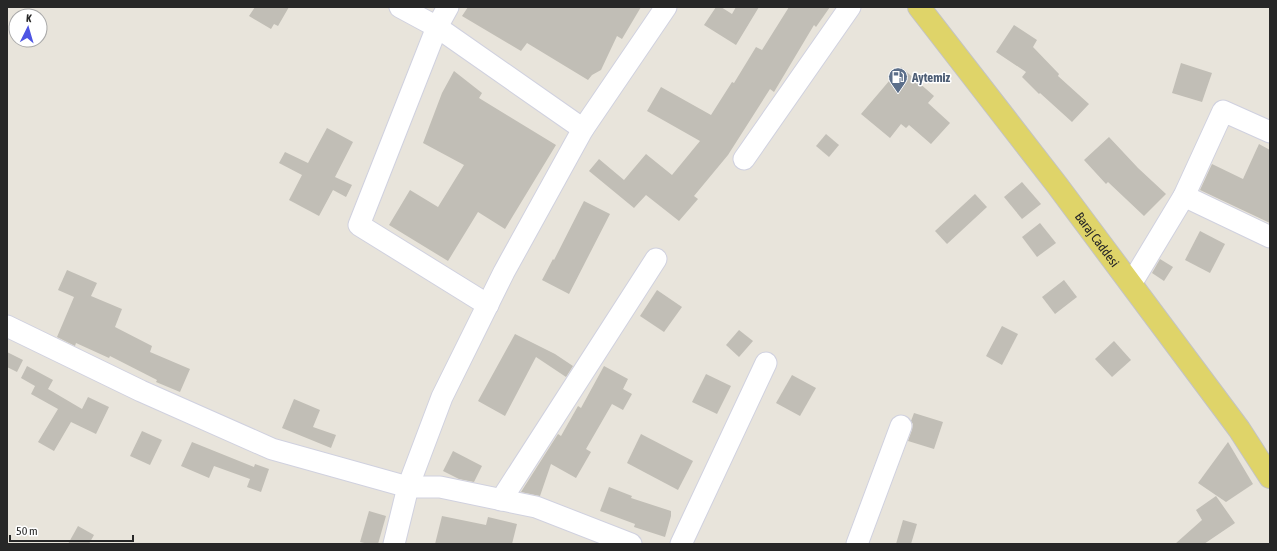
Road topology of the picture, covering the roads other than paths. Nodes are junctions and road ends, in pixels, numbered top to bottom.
1 (400, 7) edge
2 (448, 7) edge
3 (666, 7) edge
4 (850, 7) edge
5 (919, 7) edge
6 (437, 27) junction
7 (583, 129) junction
8 (1270, 132) edge
9 (744, 159) dead end
10 (1184, 196) junction
11 (1270, 237) edge
12 (656, 259) dead end
13 (1131, 284) junction
14 (488, 305) junction
15 (7, 326) edge
16 (766, 364) dead end
17 (901, 426) dead end
18 (1270, 477) edge
19 (408, 487) junction
20 (501, 500) junction
21 (394, 544) edge
22 (631, 544) edge
23 (681, 544) edge
24 (857, 544) edge

1 - 6 street
2 - 6 street
3 - 7 street
4 - 9 street
5 - 13 main road, Baraj Caddesi
6 - 7 street
6 - 14 street
7 - 14 street
8 - 10 street
10 - 11 street
10 - 13 street
12 - 20 street
13 - 18 main road, Baraj Caddesi
14 - 19 street
15 - 19 street
16 - 23 street
17 - 24 street
19 - 20 street
19 - 21 street
20 - 22 street

